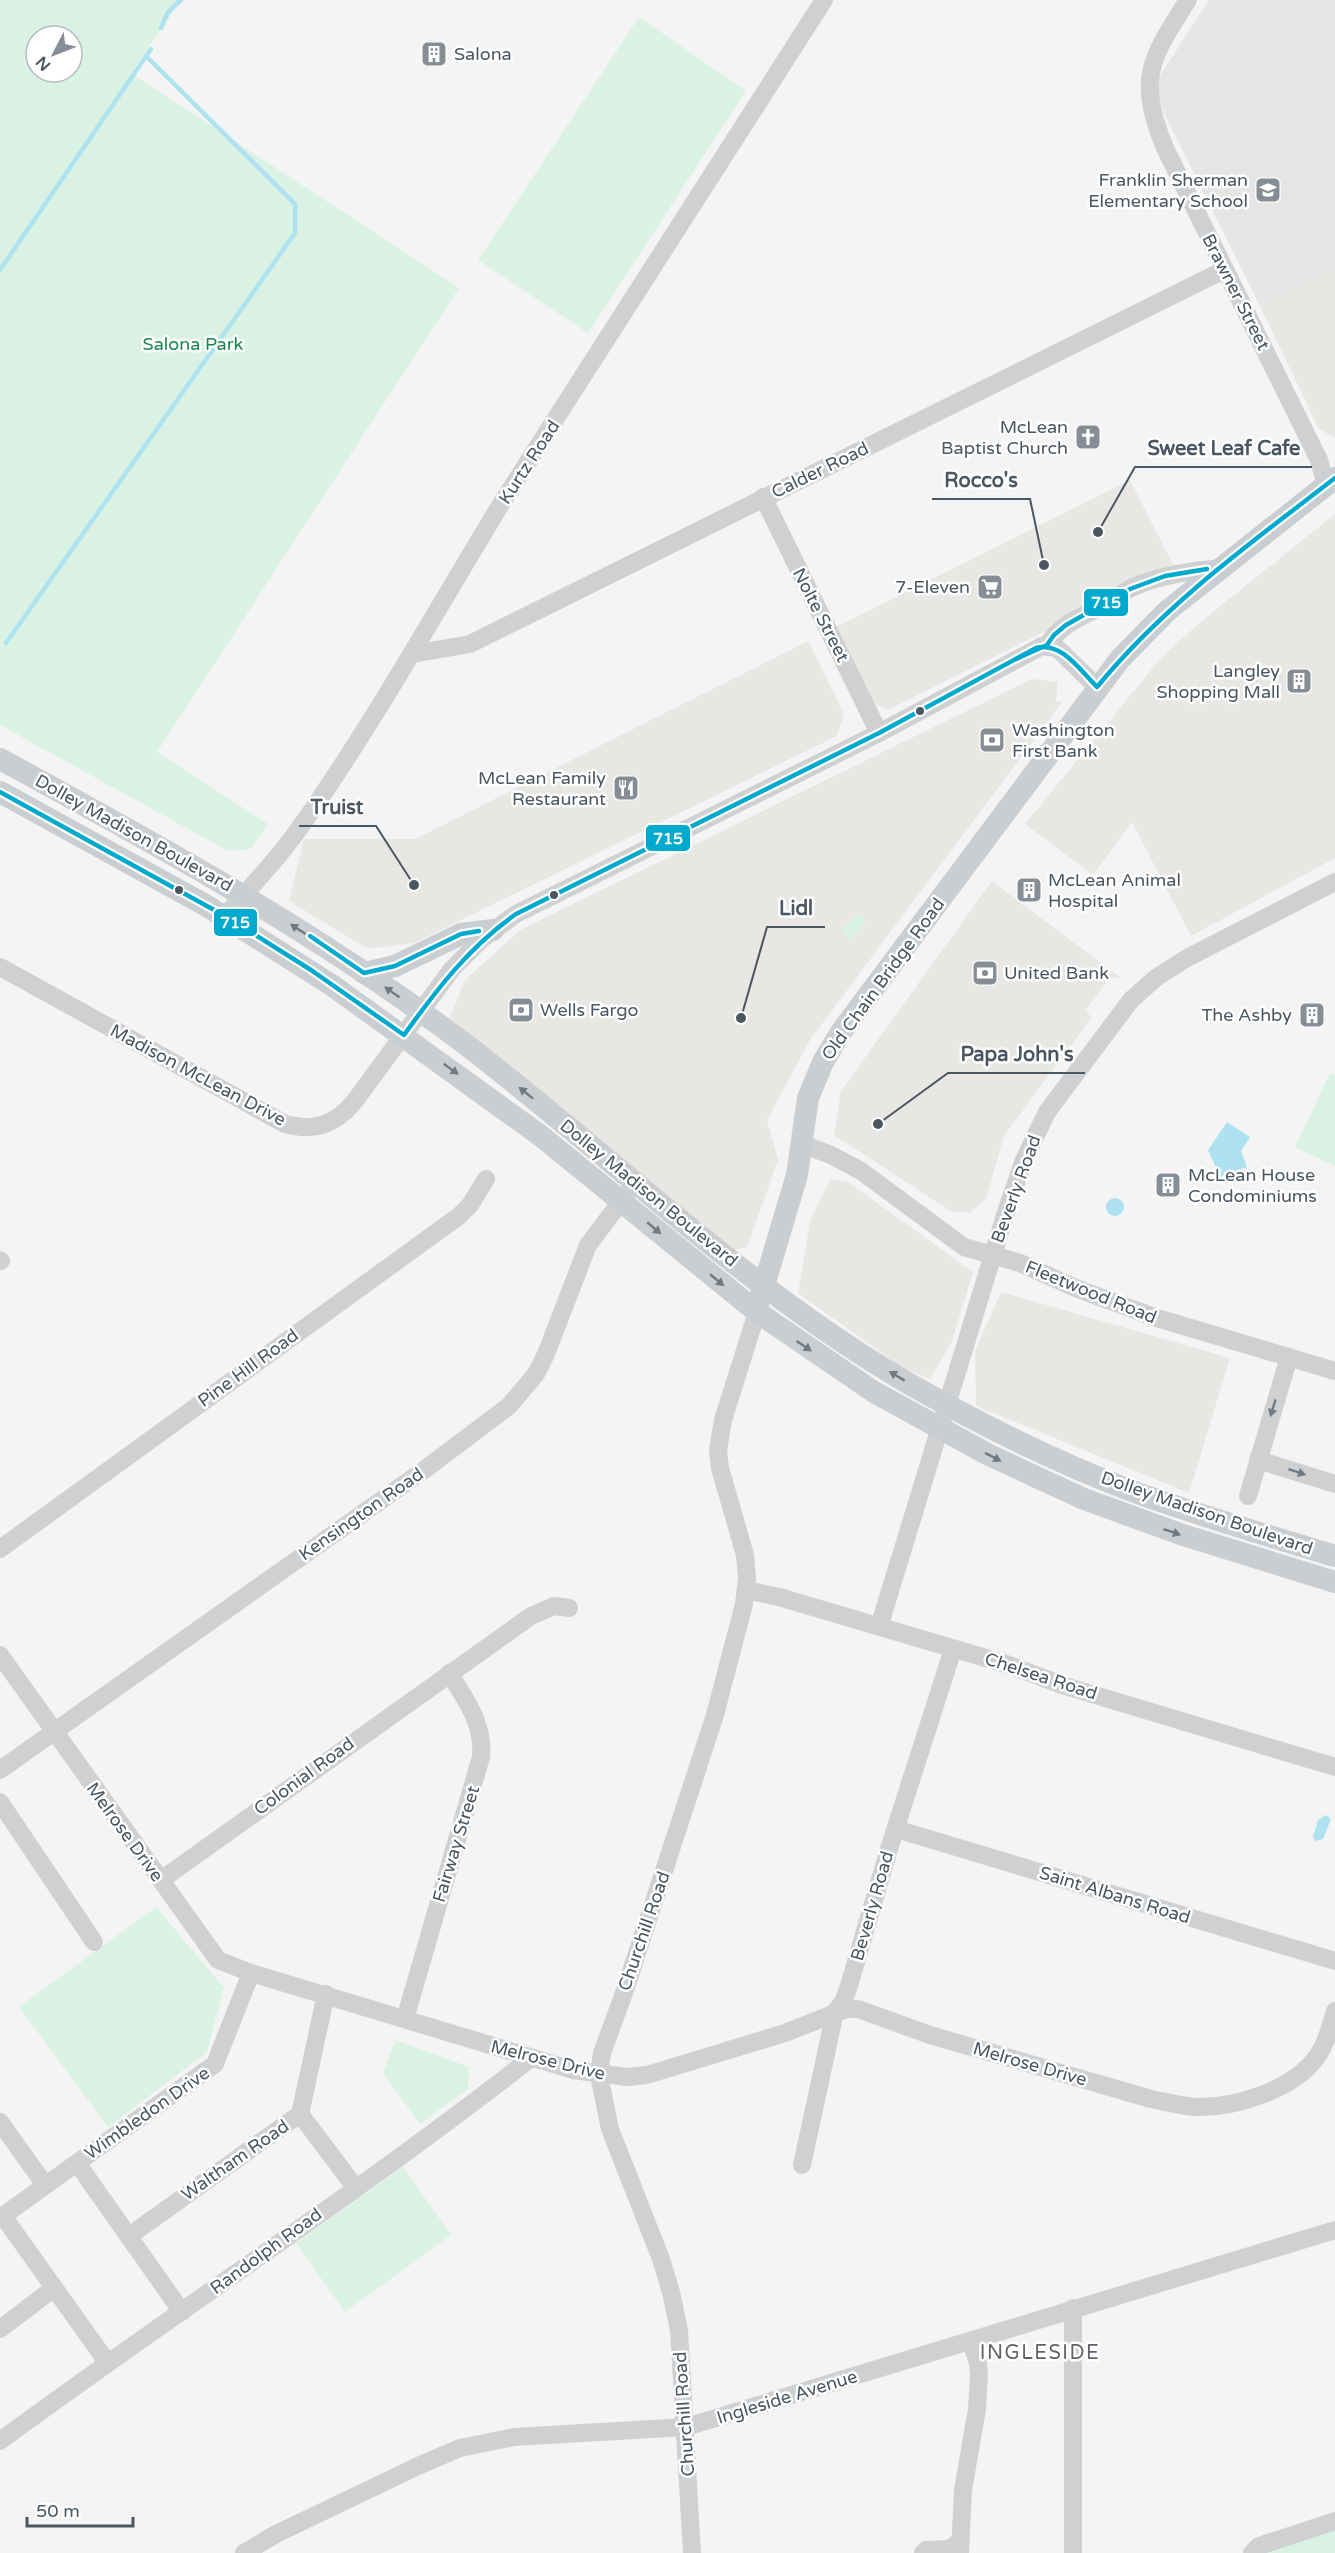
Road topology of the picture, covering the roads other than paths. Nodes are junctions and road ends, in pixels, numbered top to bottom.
1 (824, 0) edge
2 (1188, 0) edge
3 (1224, 270) junction
4 (1330, 482) edge
5 (763, 497) junction
6 (1221, 568) junction
7 (1047, 645) junction
8 (412, 654) junction
9 (1097, 687) junction
10 (879, 733) junction
11 (0, 759) edge
12 (0, 792) edge
13 (1335, 882) edge
14 (244, 895) junction
15 (225, 916) junction
16 (493, 930) junction
17 (0, 967) edge
18 (364, 973) junction
19 (420, 1012) junction
20 (404, 1035) junction
21 (802, 1144) junction
22 (486, 1179) dead end
23 (636, 1183) junction
24 (621, 1201) junction
25 (992, 1256) junction
26 (763, 1286) junction
27 (757, 1312) junction
28 (1289, 1357) junction
29 (1335, 1371) edge
30 (947, 1405) junction
31 (941, 1430) junction
32 (1258, 1460) junction
33 (1335, 1484) edge
34 (1248, 1496) dead end
35 (0, 1548) edge
36 (1335, 1556) edge
37 (1335, 1582) edge
38 (746, 1590) junction
39 (568, 1608) dead end
40 (879, 1627) junction
41 (953, 1649) junction
42 (0, 1655) edge
43 (449, 1673) junction
44 (54, 1732) junction
45 (1335, 1767) edge
46 (0, 1770) edge
47 (0, 1802) edge
48 (896, 1829) junction
49 (160, 1880) junction
50 (94, 1942) dead end
51 (1335, 1961) edge
52 (251, 1973) junction
53 (326, 1994) junction
54 (1335, 2011) edge
55 (835, 2012) junction
56 (405, 2019) junction
57 (531, 2058) junction
58 (599, 2075) junction
59 (300, 2114) junction
60 (0, 2122) edge
61 (77, 2163) junction
62 (802, 2165) dead end
63 (45, 2185) junction
64 (356, 2187) junction
65 (2, 2217) edge
66 (1335, 2230) edge
67 (129, 2235) junction
68 (54, 2288) junction
69 (1073, 2308) junction
70 (182, 2312) junction
71 (0, 2329) edge
72 (971, 2341) junction
73 (107, 2362) junction
74 (686, 2427) junction
75 (0, 2441) edge
76 (1335, 2521) edge
77 (960, 2546) edge
78 (244, 2553) edge
79 (692, 2553) edge
80 (923, 2553) edge
81 (1073, 2553) edge
82 (1252, 2553) edge

1 - 8 street, Kurtz Road
2 - 3 street, Brawner Street
3 - 4 street, Brawner Street
3 - 5 street, Calder Road
4 - 6 main road, Old Chain Bridge Road
5 - 8 street, Calder Road
5 - 10 street, Nolte Street
6 - 7 street
6 - 9 main road, Old Chain Bridge Road
7 - 9 street
7 - 10 street, Madison McLean Drive
8 - 14 street, Kurtz Road
9 - 21 main road, Old Chain Bridge Road
10 - 16 street, Madison McLean Drive
11 - 14 main road, Dolley Madison Boulevard
12 - 15 main road, Dolley Madison Boulevard
13 - 25 street, Beverly Road
14 - 15 street, Kurtz Road
18 -> 14 main road, Dolley Madison Boulevard
15 - 20 main road, Dolley Madison Boulevard
16 - 18 main road
16 - 19 street, Madison McLean Drive
17 - 20 street, Madison McLean Drive
19 -> 18 main road, Dolley Madison Boulevard
19 - 20 street, Madison McLean Drive
23 -> 19 main road, Dolley Madison Boulevard
20 -> 24 main road, Dolley Madison Boulevard
21 - 25 street, Fleetwood Road
21 - 26 main road, Old Chain Bridge Road
22 - 35 street, Pine Hill Road
23 - 24 street, Kensington Road
23 - 26 main road, Dolley Madison Boulevard
24 -> 27 main road, Dolley Madison Boulevard
24 - 44 street, Kensington Road
25 - 28 street, Fleetwood Road
25 - 30 street, Beverly Road
26 - 27 main road, Old Chain Bridge Road
30 -> 26 main road, Dolley Madison Boulevard
27 -> 31 main road, Dolley Madison Boulevard
27 - 38 street, Churchill Road
28 - 29 street, Fleetwood Road
28 -> 32 street
30 - 31 street, Beverly Road
30 - 36 main road, Dolley Madison Boulevard
31 -> 37 main road, Dolley Madison Boulevard
31 - 40 street, Beverly Road
32 -> 33 street
32 - 34 street
38 - 40 street, Chelsea Road
38 - 58 street, Churchill Road
39 - 43 street, Colonial Road
40 - 41 street, Chelsea Road
41 - 45 street, Chelsea Road
41 - 48 street, Beverly Road
42 - 44 street, Melrose Drive
43 - 49 street, Colonial Road
43 - 56 street, Fairway Street
44 - 46 street, Kensington Road
44 - 49 street, Melrose Drive
47 - 50 street
48 - 51 street, Saint Albans Road
48 - 55 street, Beverly Road
49 - 52 street, Melrose Drive
52 - 53 street, Melrose Drive
52 - 61 street, Wimbledon Drive
53 - 56 street, Melrose Drive
53 - 59 street, Waltham Road
54 - 55 street, Melrose Drive
55 - 58 street, Melrose Drive
55 - 62 street, Beverly Road
56 - 57 street, Melrose Drive
57 - 58 street, Melrose Drive
57 - 64 street, Randolph Road
58 - 74 street, Churchill Road
59 - 64 street
59 - 67 street, Waltham Road
60 - 63 street
61 - 63 street, Wimbledon Drive
61 - 67 street
63 - 65 street, Wimbledon Drive
64 - 70 street, Randolph Road
65 - 68 street
66 - 69 street, Ingleside Avenue
67 - 70 street
68 - 71 street
68 - 73 street
69 - 72 street, Ingleside Avenue
69 - 81 street
70 - 73 street, Randolph Road
72 - 74 street, Ingleside Avenue
72 - 77 street
73 - 75 street, Randolph Road
74 - 78 street, Ingleside Avenue
74 - 79 street, Churchill Road
76 - 82 street
77 - 80 street

